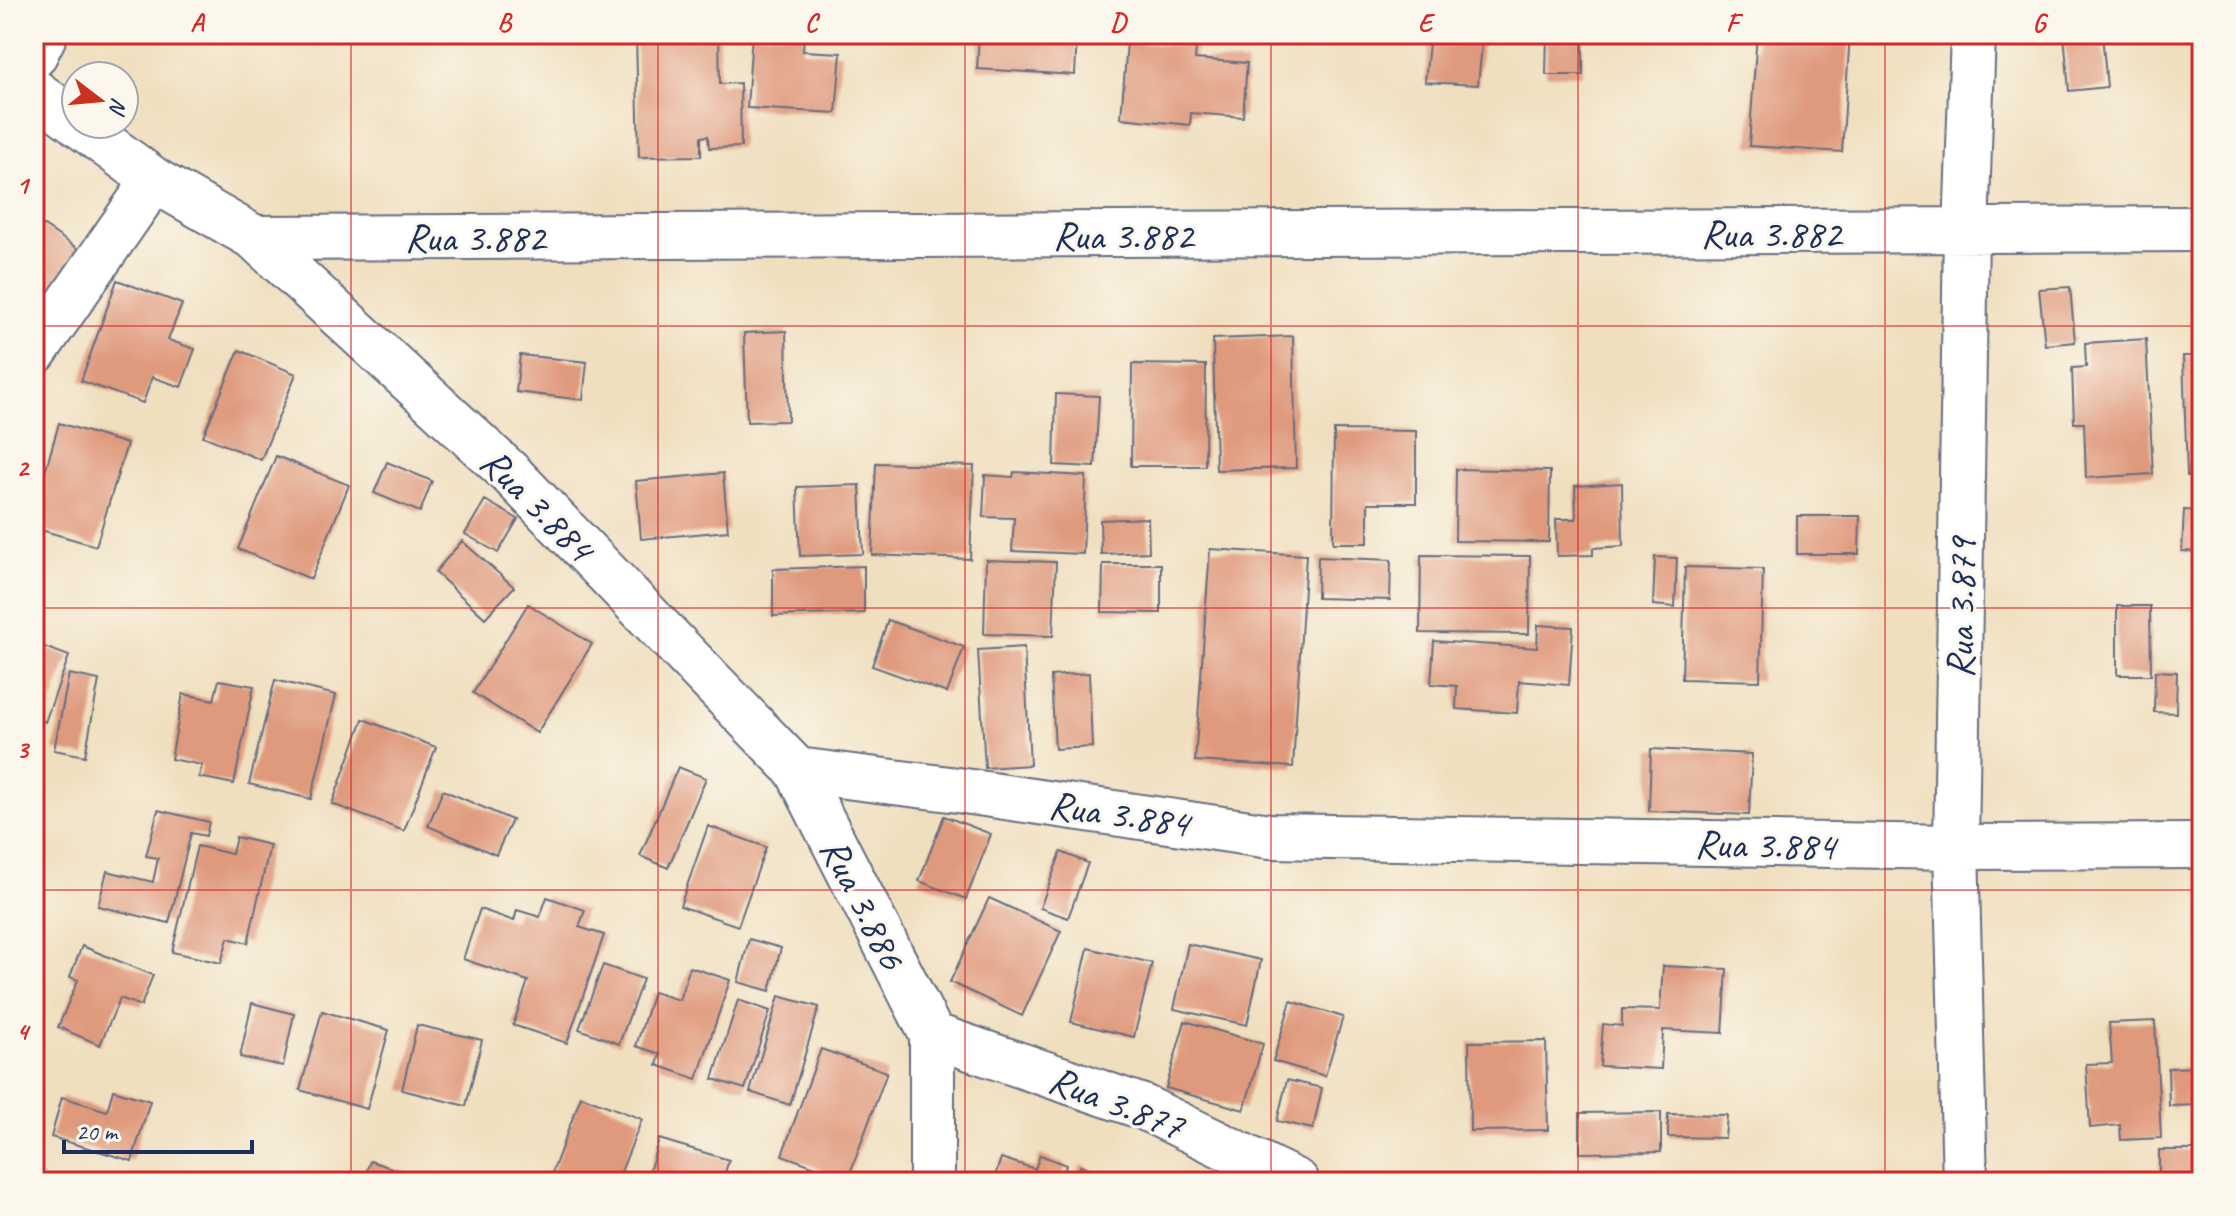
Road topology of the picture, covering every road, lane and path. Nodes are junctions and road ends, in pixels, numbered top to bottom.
1 (45, 34) edge
2 (1973, 34) edge
3 (34, 56) edge
4 (34, 91) edge
5 (60, 110) edge
6 (100, 140) edge
7 (154, 180) junction
8 (2202, 229) edge
9 (1966, 232) junction
10 (255, 238) junction
11 (34, 353) edge
12 (797, 770) junction
13 (2202, 846) edge
14 (1956, 847) junction
15 (932, 1035) junction
16 (932, 1182) edge
17 (1297, 1182) edge
18 (1965, 1182) edge

1 - 3 street
2 - 9 street, Rua 3.879
4 - 5 street
6 - 7 street
7 - 10 street
7 - 11 street
8 - 9 street, Rua 3.882
9 - 10 street, Rua 3.882
9 - 14 street, Rua 3.879
10 - 12 street, Rua 3.884
12 - 14 street, Rua 3.884
12 - 15 street, Rua 3.886
13 - 14 street, Rua 3.884
14 - 18 street, Rua 3.879
15 - 16 street
15 - 17 street, Rua 3.877

